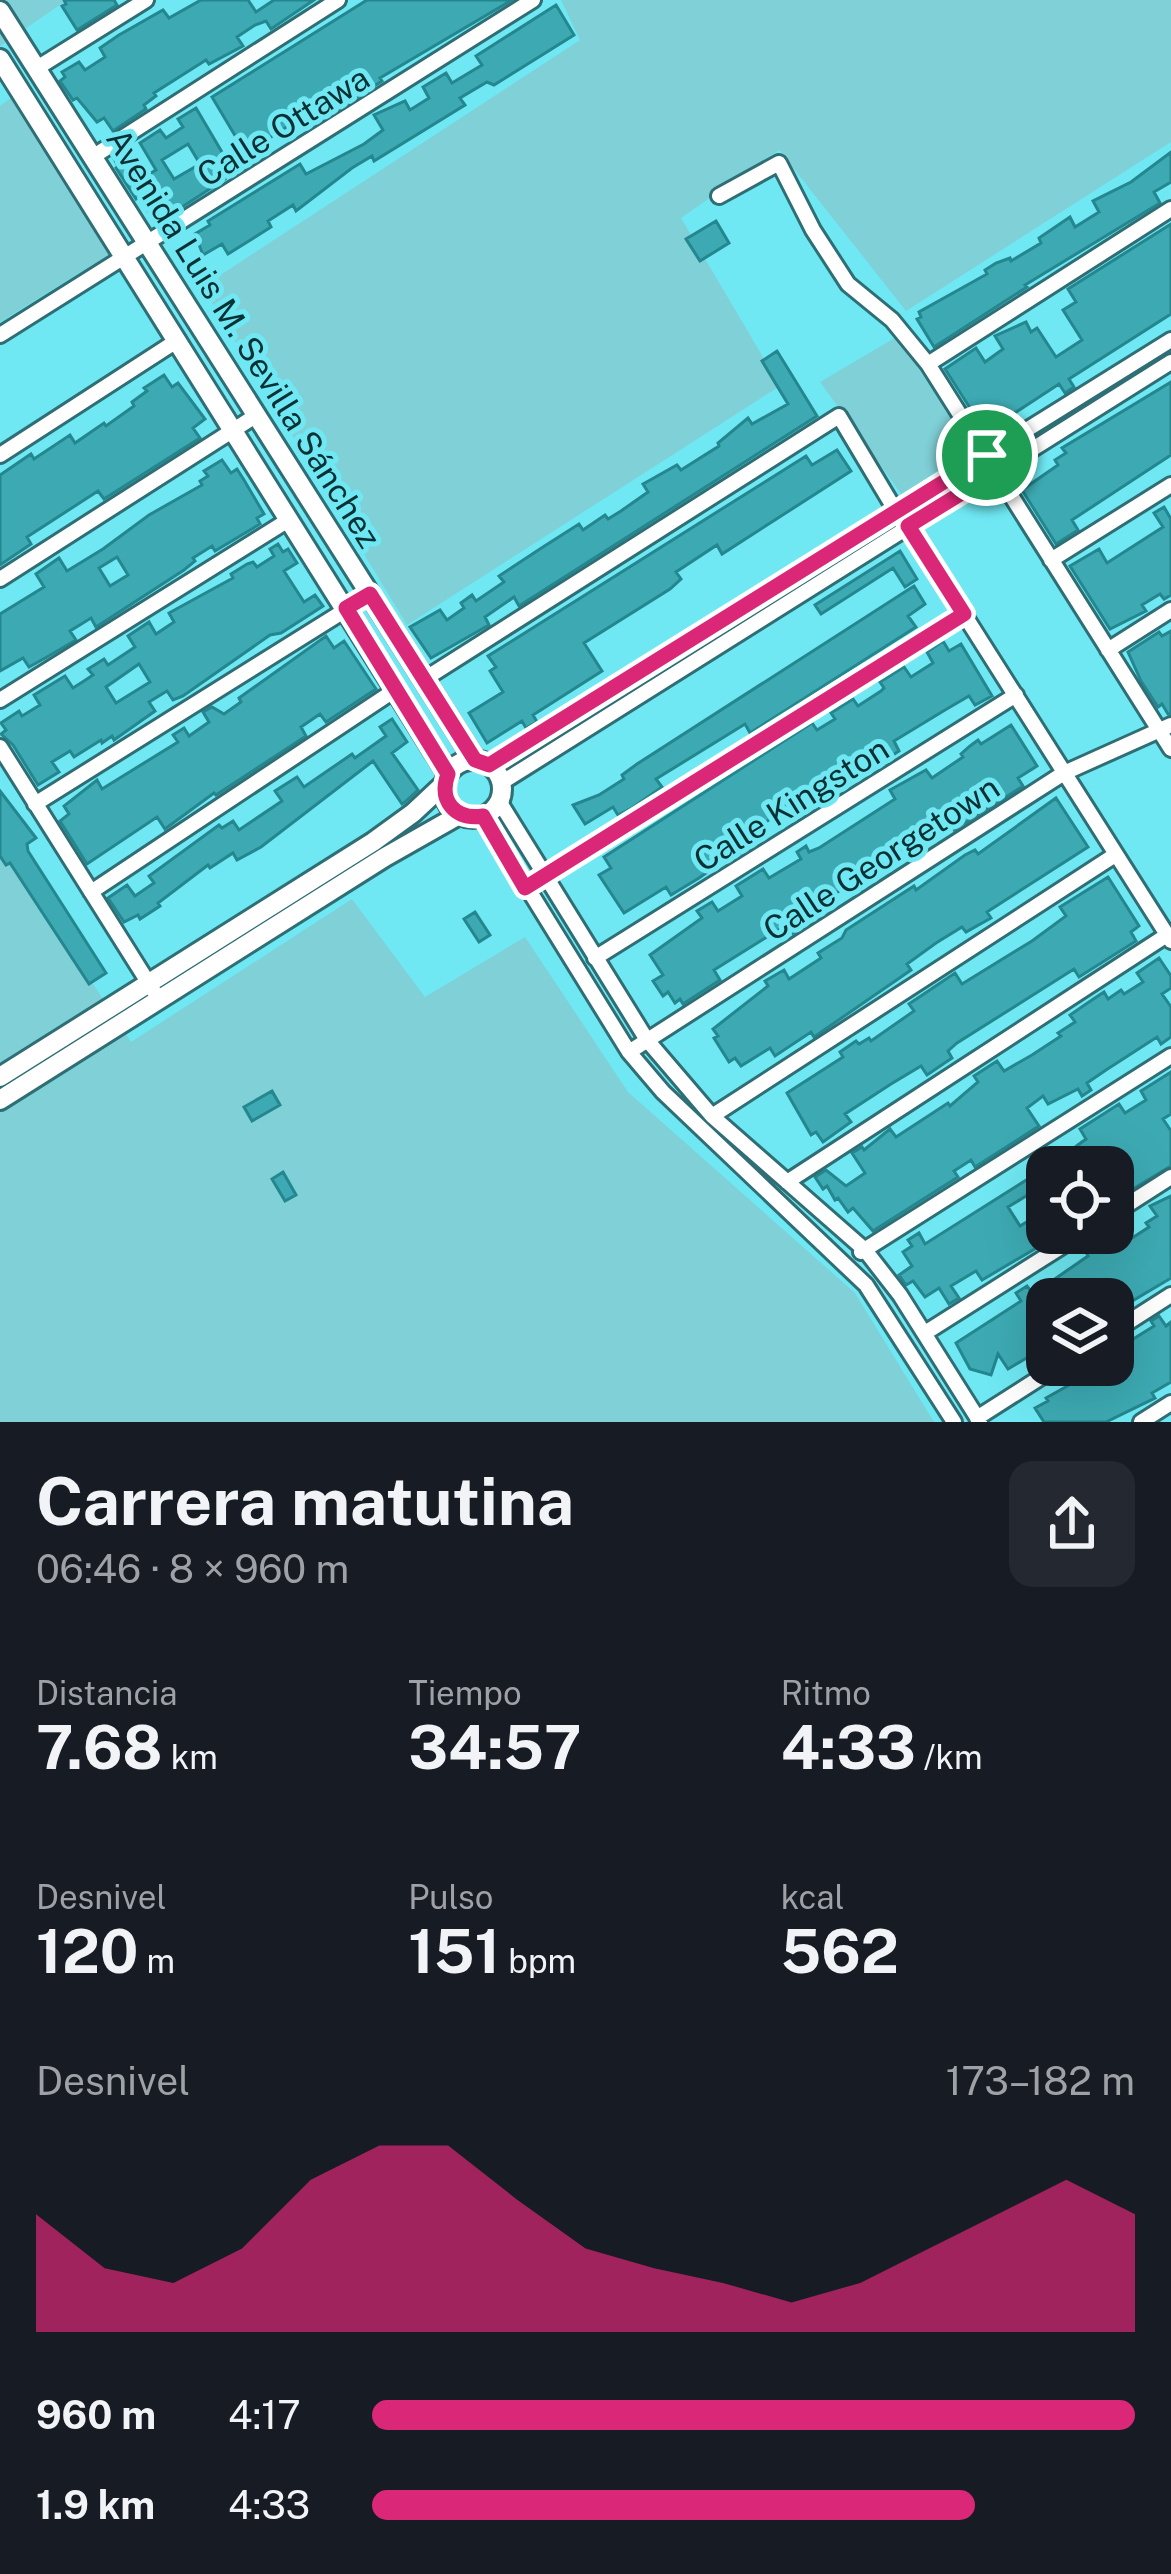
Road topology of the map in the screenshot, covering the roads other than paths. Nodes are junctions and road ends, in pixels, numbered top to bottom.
1 (146, 0) edge
2 (338, 0) edge
3 (533, 0) edge
4 (0, 10) edge
5 (0, 59) edge
6 (37, 68) junction
7 (8, 87) edge
8 (94, 156) junction
9 (719, 196) dead end
10 (1171, 209) edge
11 (149, 242) junction
12 (126, 257) junction
13 (0, 335) edge
14 (178, 340) junction
15 (1171, 340) edge
16 (1171, 362) edge
17 (928, 364) junction
18 (257, 415) junction
19 (234, 429) junction
20 (0, 454) edge
21 (987, 455) junction
22 (996, 472) junction
23 (1171, 484) edge
24 (897, 513) junction
25 (290, 519) junction
26 (908, 526) junction
27 (1051, 560) junction
28 (0, 579) edge
29 (370, 594) junction
30 (346, 608) junction
31 (1171, 610) edge
32 (964, 614) junction
33 (1108, 650) junction
34 (423, 680) junction
35 (395, 690) junction
36 (1016, 695) junction
37 (0, 700) edge
38 (1166, 729) edge
39 (0, 747) edge
40 (1171, 749) edge
41 (482, 762) junction
42 (1064, 773) junction
43 (446, 779) junction
44 (500, 792) junction
45 (35, 804) junction
46 (459, 815) junction
47 (483, 816) junction
48 (391, 842) junction
49 (1115, 855) junction
50 (545, 877) junction
51 (525, 888) junction
52 (91, 892) junction
53 (1169, 938) edge
54 (595, 958) junction
55 (153, 991) junction
56 (647, 1040) junction
57 (629, 1052) junction
58 (1171, 1056) edge
59 (0, 1077) edge
60 (0, 1100) edge
61 (712, 1116) junction
62 (1171, 1177) edge
63 (788, 1182) junction
64 (1134, 1201) edge
65 (865, 1250) junction
66 (1050, 1254) edge
67 (845, 1262) junction
68 (1171, 1295) edge
69 (1134, 1319) edge
70 (925, 1333) junction
71 (1029, 1386) edge
72 (1171, 1403) edge
73 (979, 1420) edge
74 (954, 1422) edge
75 (1141, 1422) edge

1 - 6 street
2 - 8 street
3 - 11 street, Calle Ottawa
4 - 6 street, Avenida Luis M. Sevilla Sánchez
5 - 7 street, Avenida Luis M. Sevilla Sánchez
6 - 8 street, Avenida Luis M. Sevilla Sánchez
7 - 12 street, Avenida Luis M. Sevilla Sánchez
8 - 11 street, Avenida Luis M. Sevilla Sánchez
9 - 17 street
10 - 17 street
11 - 12 street, Calle Ottawa
11 - 18 street, Avenida Luis M. Sevilla Sánchez
12 - 13 street, Calle Ottawa
12 - 14 street, Avenida Luis M. Sevilla Sánchez
14 - 19 street, Avenida Luis M. Sevilla Sánchez
14 - 20 street
15 - 21 street
16 - 22 street
17 - 21 street
18 - 19 street
18 - 29 street, Avenida Luis M. Sevilla Sánchez
19 - 25 street, Avenida Luis M. Sevilla Sánchez
19 - 28 street
21 - 22 street
21 - 24 street
22 - 26 street
22 - 27 street
23 - 27 street
24 - 34 street
24 - 41 street
25 - 30 street, Avenida Luis M. Sevilla Sánchez
25 - 37 street
26 - 32 street
26 - 44 street
27 - 33 street
29 - 30 street
29 - 34 street, Avenida Luis M. Sevilla Sánchez
30 - 35 street, Avenida Luis M. Sevilla Sánchez
30 - 45 street
31 - 33 street
32 - 36 street
32 - 50 street
33 - 38 street
34 - 41 street, Avenida Luis M. Sevilla Sánchez
35 - 43 street, Avenida Luis M. Sevilla Sánchez
35 - 52 street
36 - 42 street
36 - 54 street, Calle Kingston
38 - 40 street
38 - 42 street, Calle Georgetown
39 - 45 street
41 - 43 street
41 - 44 street
42 - 49 street
42 - 56 street, Calle Georgetown
43 - 46 street
43 - 48 street
44 - 47 street
44 - 50 street
45 - 52 street
46 - 47 street
46 - 48 street
47 - 51 street
48 - 55 street
49 - 53 street
49 - 61 street
50 - 51 street
50 - 54 street
51 - 57 street
52 - 55 street
53 - 63 street
54 - 56 street
55 - 59 street
55 - 60 street
56 - 57 street, Calle Georgetown
56 - 61 street
57 - 67 street
58 - 65 street
61 - 63 street
62 - 64 street
63 - 65 street
65 - 67 street
65 - 70 street
66 - 70 street
67 - 74 street
68 - 69 street
70 - 73 street
71 - 73 street
72 - 75 street

